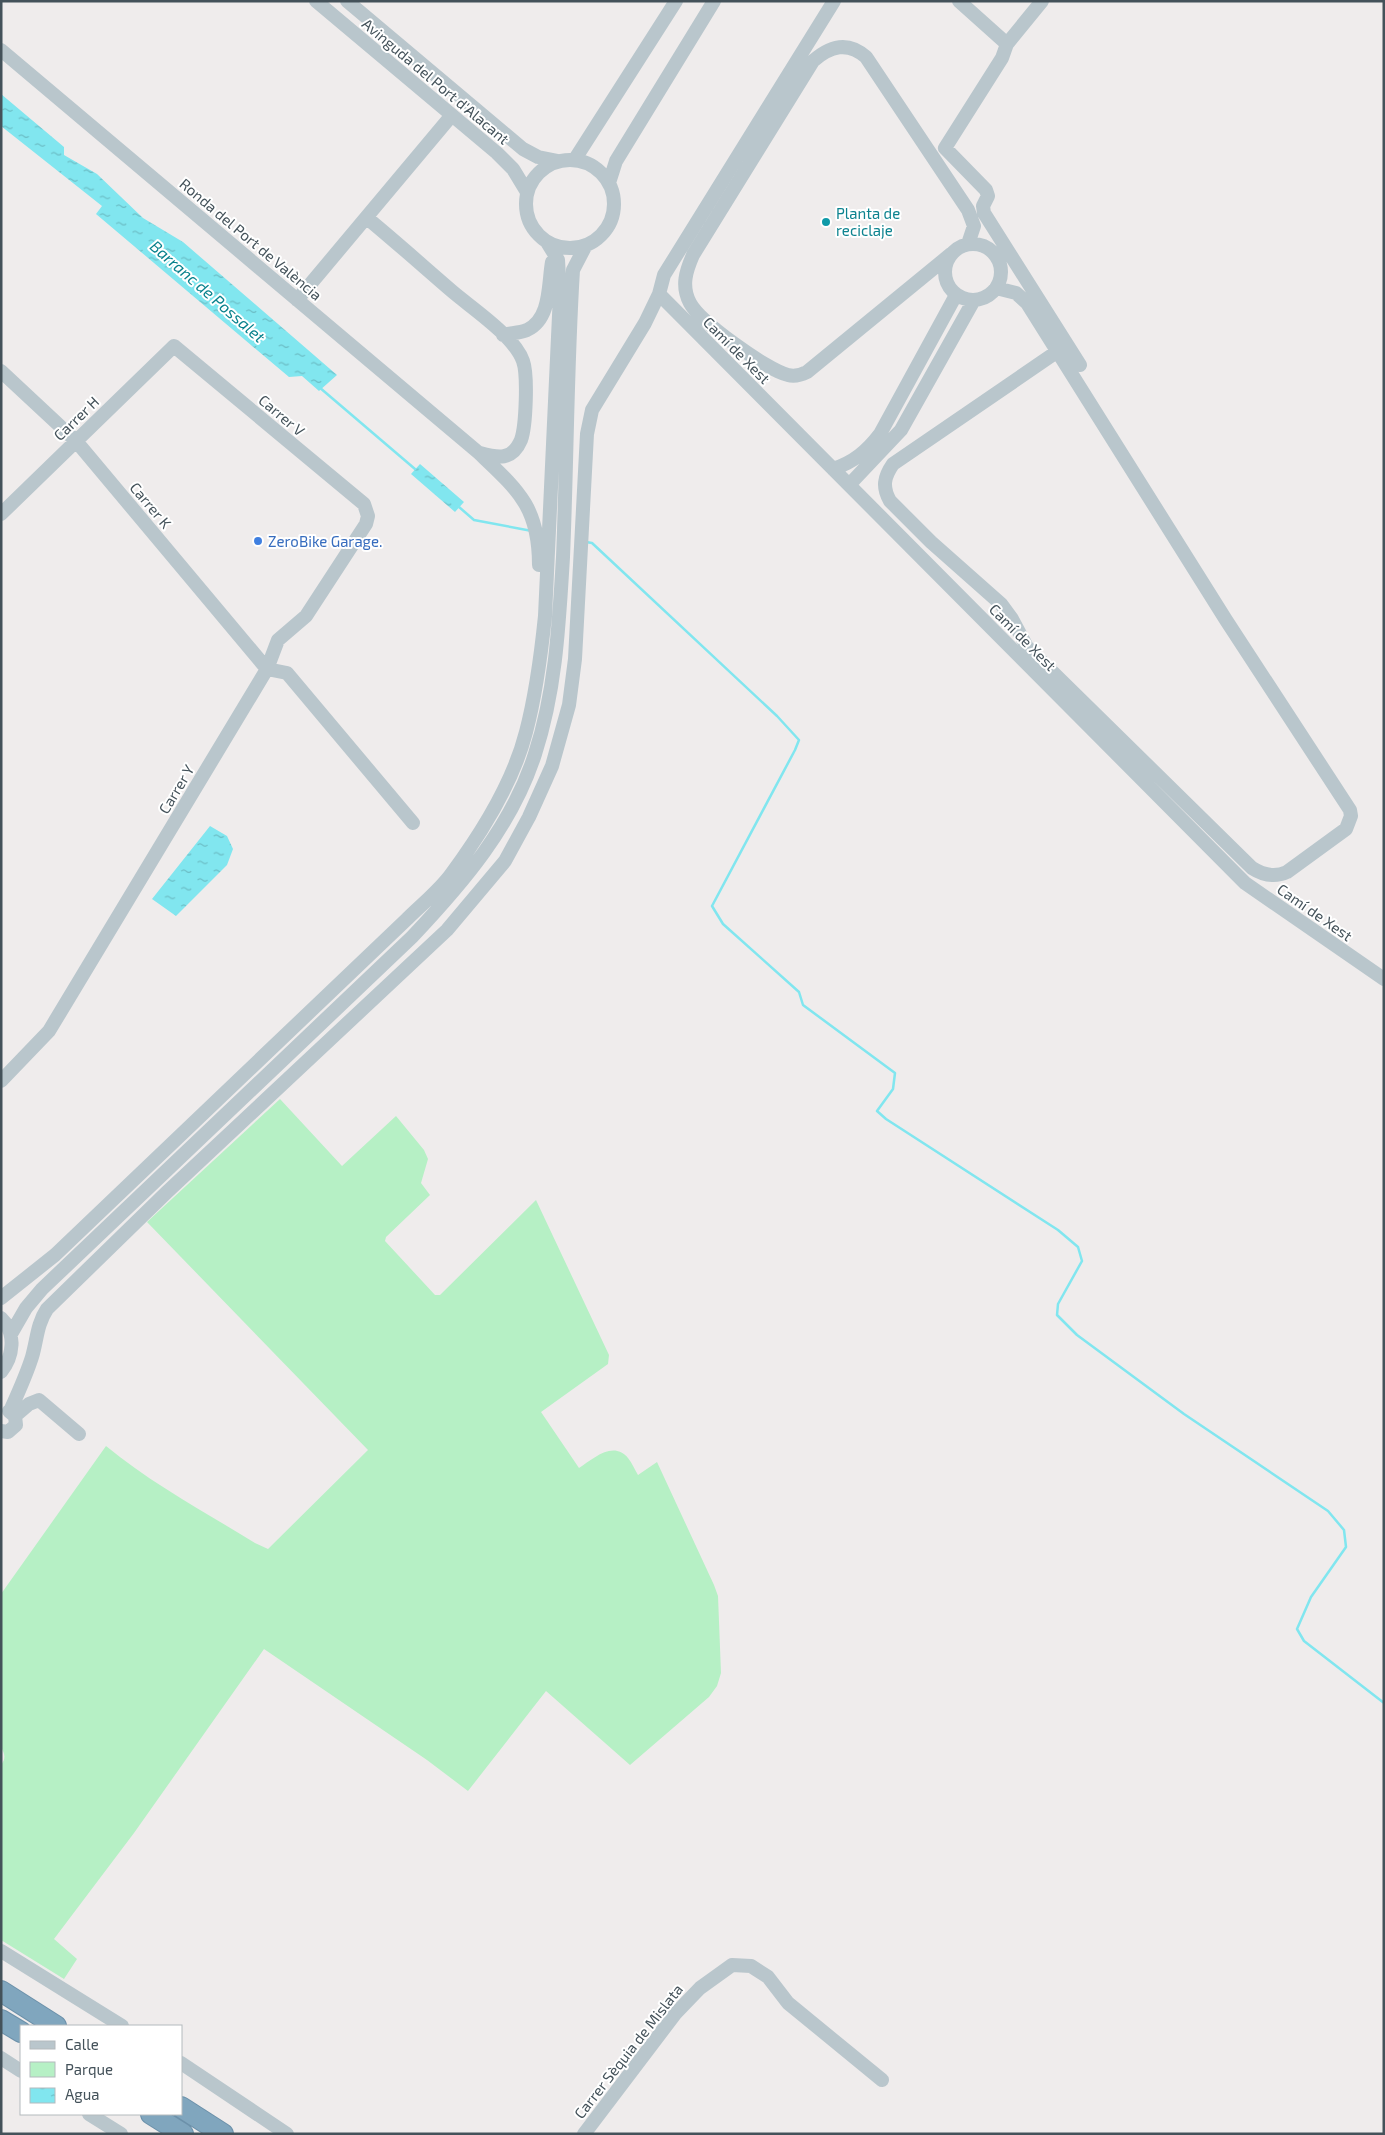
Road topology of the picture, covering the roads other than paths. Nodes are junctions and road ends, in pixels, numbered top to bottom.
1 (316, 1) edge
2 (348, 1) edge
3 (714, 1) edge
4 (834, 1) edge
5 (958, 1) edge
6 (1042, 1) edge
7 (671, 3) edge
8 (1007, 44) junction
9 (1, 50) edge
10 (452, 115) junction
11 (575, 159) junction
12 (558, 161) junction
13 (609, 183) junction
14 (527, 192) junction
15 (968, 210) junction
16 (367, 218) junction
17 (968, 244) junction
18 (586, 245) junction
19 (550, 248) junction
20 (951, 254) junction
21 (997, 259) junction
22 (924, 278) junction
23 (996, 288) junction
24 (952, 290) junction
25 (659, 294) junction
26 (297, 300) junction
27 (974, 300) junction
28 (1028, 303) junction
29 (503, 335) junction
30 (174, 346) joint
31 (1058, 351) junction
32 (1080, 365) dead end
33 (1, 371) edge
34 (76, 441) junction
35 (479, 453) junction
36 (833, 469) junction
37 (849, 485) junction
38 (368, 510) joint
39 (1, 514) edge
40 (267, 669) junction
41 (414, 823) dead end
42 (478, 833) junction
43 (1384, 979) edge
44 (1, 1081) edge
45 (1, 1298) edge
46 (1, 1318) edge
47 (11, 1334) junction
48 (1, 1372) edge
49 (6, 1411) edge
50 (1, 1431) edge
51 (79, 1434) dead end
52 (1, 1951) edge
53 (1, 1991) edge
54 (1, 2020) edge
55 (54, 2025) edge
56 (120, 2025) edge
57 (20, 2031) edge
58 (1, 2058) edge
59 (182, 2065) edge
60 (20, 2070) edge
61 (882, 2080) dead end
62 (182, 2108) edge
63 (91, 2115) edge
64 (153, 2115) edge
65 (121, 2134) edge
66 (183, 2134) edge
67 (223, 2134) edge
68 (287, 2134) edge
69 (584, 2134) edge

1 - 10 street, Avinguda del Port d'Alacant
2 - 12 street, Avinguda del Port d'Alacant
3 - 13 street
4 - 25 street
5 - 8 street
6 - 8 street
7 - 11 street
8 - 32 street
9 - 26 street, Ronda del Port de València
10 - 14 street, Avinguda del Port d'Alacant
10 - 16 street
11 - 12 street
11 - 13 street
12 - 14 street
13 - 18 street
14 - 19 street
15 - 17 street
15 - 21 street
15 - 22 street
16 - 26 street
16 - 29 street
17 - 20 street
17 - 21 street
18 - 19 street
18 - 47 street
19 - 29 street
19 - 42 street
20 - 22 street
20 - 24 street
21 - 23 street
21 - 28 street
22 - 24 street
23 - 27 street
23 - 28 street
24 - 27 street
24 - 36 street
25 - 36 street, Camí de Xest
25 - 49 street
26 - 35 street, Ronda del Port de València
27 - 37 street
28 - 31 street
29 - 35 street
30 - 34 street, Carrer H
30 - 38 street, Carrer V
31 - 31 street
33 - 34 street, Carrer K
34 - 39 street, Carrer H
34 - 40 street, Carrer K
35 - 42 street, Ronda del Port de València
36 - 37 street, Camí de Xest
37 - 43 street, Camí de Xest
38 - 40 street, Carrer Y
40 - 41 street
40 - 44 street, Carrer Y
42 - 45 street
46 - 47 street
47 - 48 street
49 - 50 street
49 - 51 street
52 - 56 street
53 - 55 highway
54 - 57 highway
58 - 60 street
59 - 68 street
61 - 69 street, Carrer Sèquia de Mislata
62 - 67 highway
63 - 65 street
64 - 66 highway

